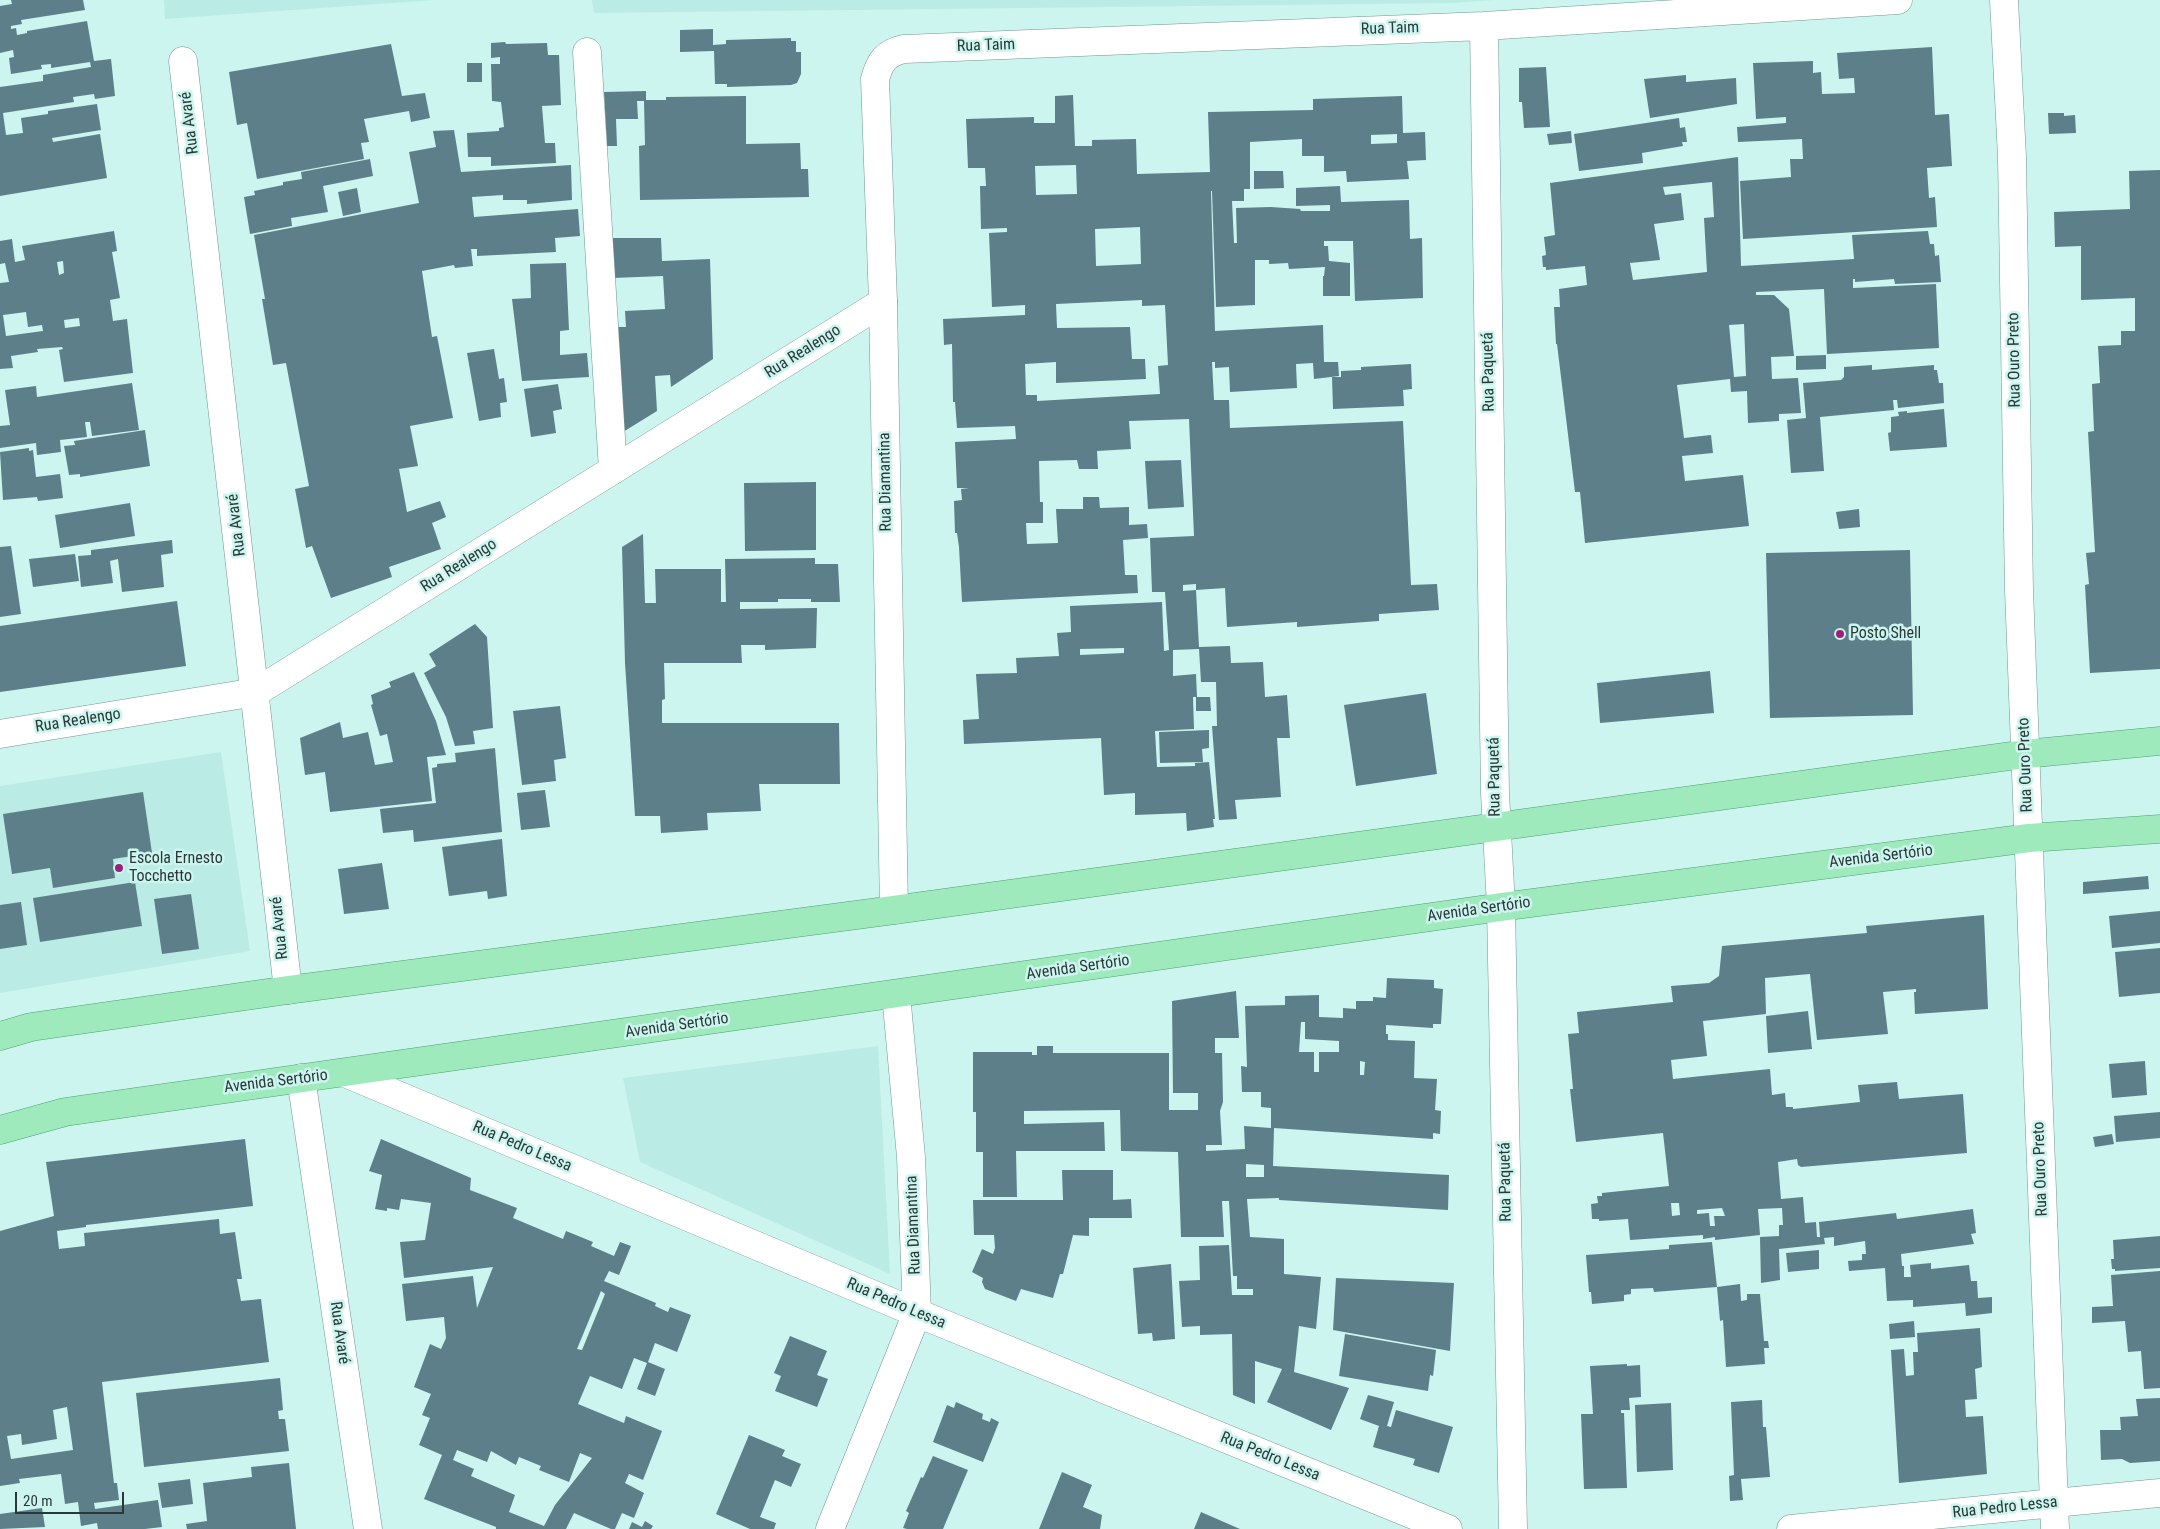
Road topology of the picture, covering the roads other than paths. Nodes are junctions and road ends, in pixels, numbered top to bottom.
1 (1898, 0) edge
2 (2004, 0) edge
3 (1484, 26) junction
4 (587, 52) dead end
5 (884, 57) joint
6 (183, 61) dead end
7 (883, 302) junction
8 (613, 470) junction
9 (256, 692) junction
10 (0, 734) edge
11 (2160, 741) edge
12 (2025, 754) junction
13 (1496, 826) junction
14 (2160, 829) edge
15 (2029, 838) junction
16 (1501, 906) junction
17 (894, 910) junction
18 (288, 990) junction
19 (896, 994) junction
20 (0, 1036) edge
21 (345, 1073) junction
22 (301, 1078) junction
23 (0, 1130) edge
24 (918, 1313) junction
25 (2160, 1493) edge
26 (2054, 1516) edge
27 (368, 1529) edge
28 (830, 1529) edge
29 (1448, 1529) edge
30 (1513, 1529) edge
31 (1791, 1529) edge

1 - 3 street, Rua Taim
2 - 12 street, Rua Ouro Preto
3 - 5 street, Rua Taim
3 - 13 street, Rua Paquetá
4 - 8 street
5 - 7 street, Rua Diamantina
6 - 9 street, Rua Avaré
7 - 8 street, Rua Realengo
7 - 17 street, Rua Diamantina
8 - 9 street, Rua Realengo
9 - 10 street, Rua Realengo
9 - 18 street, Rua Avaré
11 - 12 main road
12 - 13 main road
12 - 15 street, Rua Ouro Preto
13 - 16 street, Rua Paquetá
13 - 17 main road
14 - 15 main road, Avenida Sertório
15 - 16 main road, Avenida Sertório
15 - 26 street, Rua Ouro Preto
16 - 19 main road, Avenida Sertório
16 - 30 street, Rua Paquetá
17 - 18 main road
18 - 20 main road
19 - 21 main road, Avenida Sertório
19 - 24 street, Rua Diamantina
21 - 22 main road, Avenida Sertório
21 - 24 street, Rua Pedro Lessa
22 - 23 main road, Avenida Sertório
22 - 27 street, Rua Avaré
24 - 28 street, Rua Diamantina
24 - 29 street, Rua Pedro Lessa
25 - 26 street, Rua Pedro Lessa
26 - 31 street, Rua Pedro Lessa

